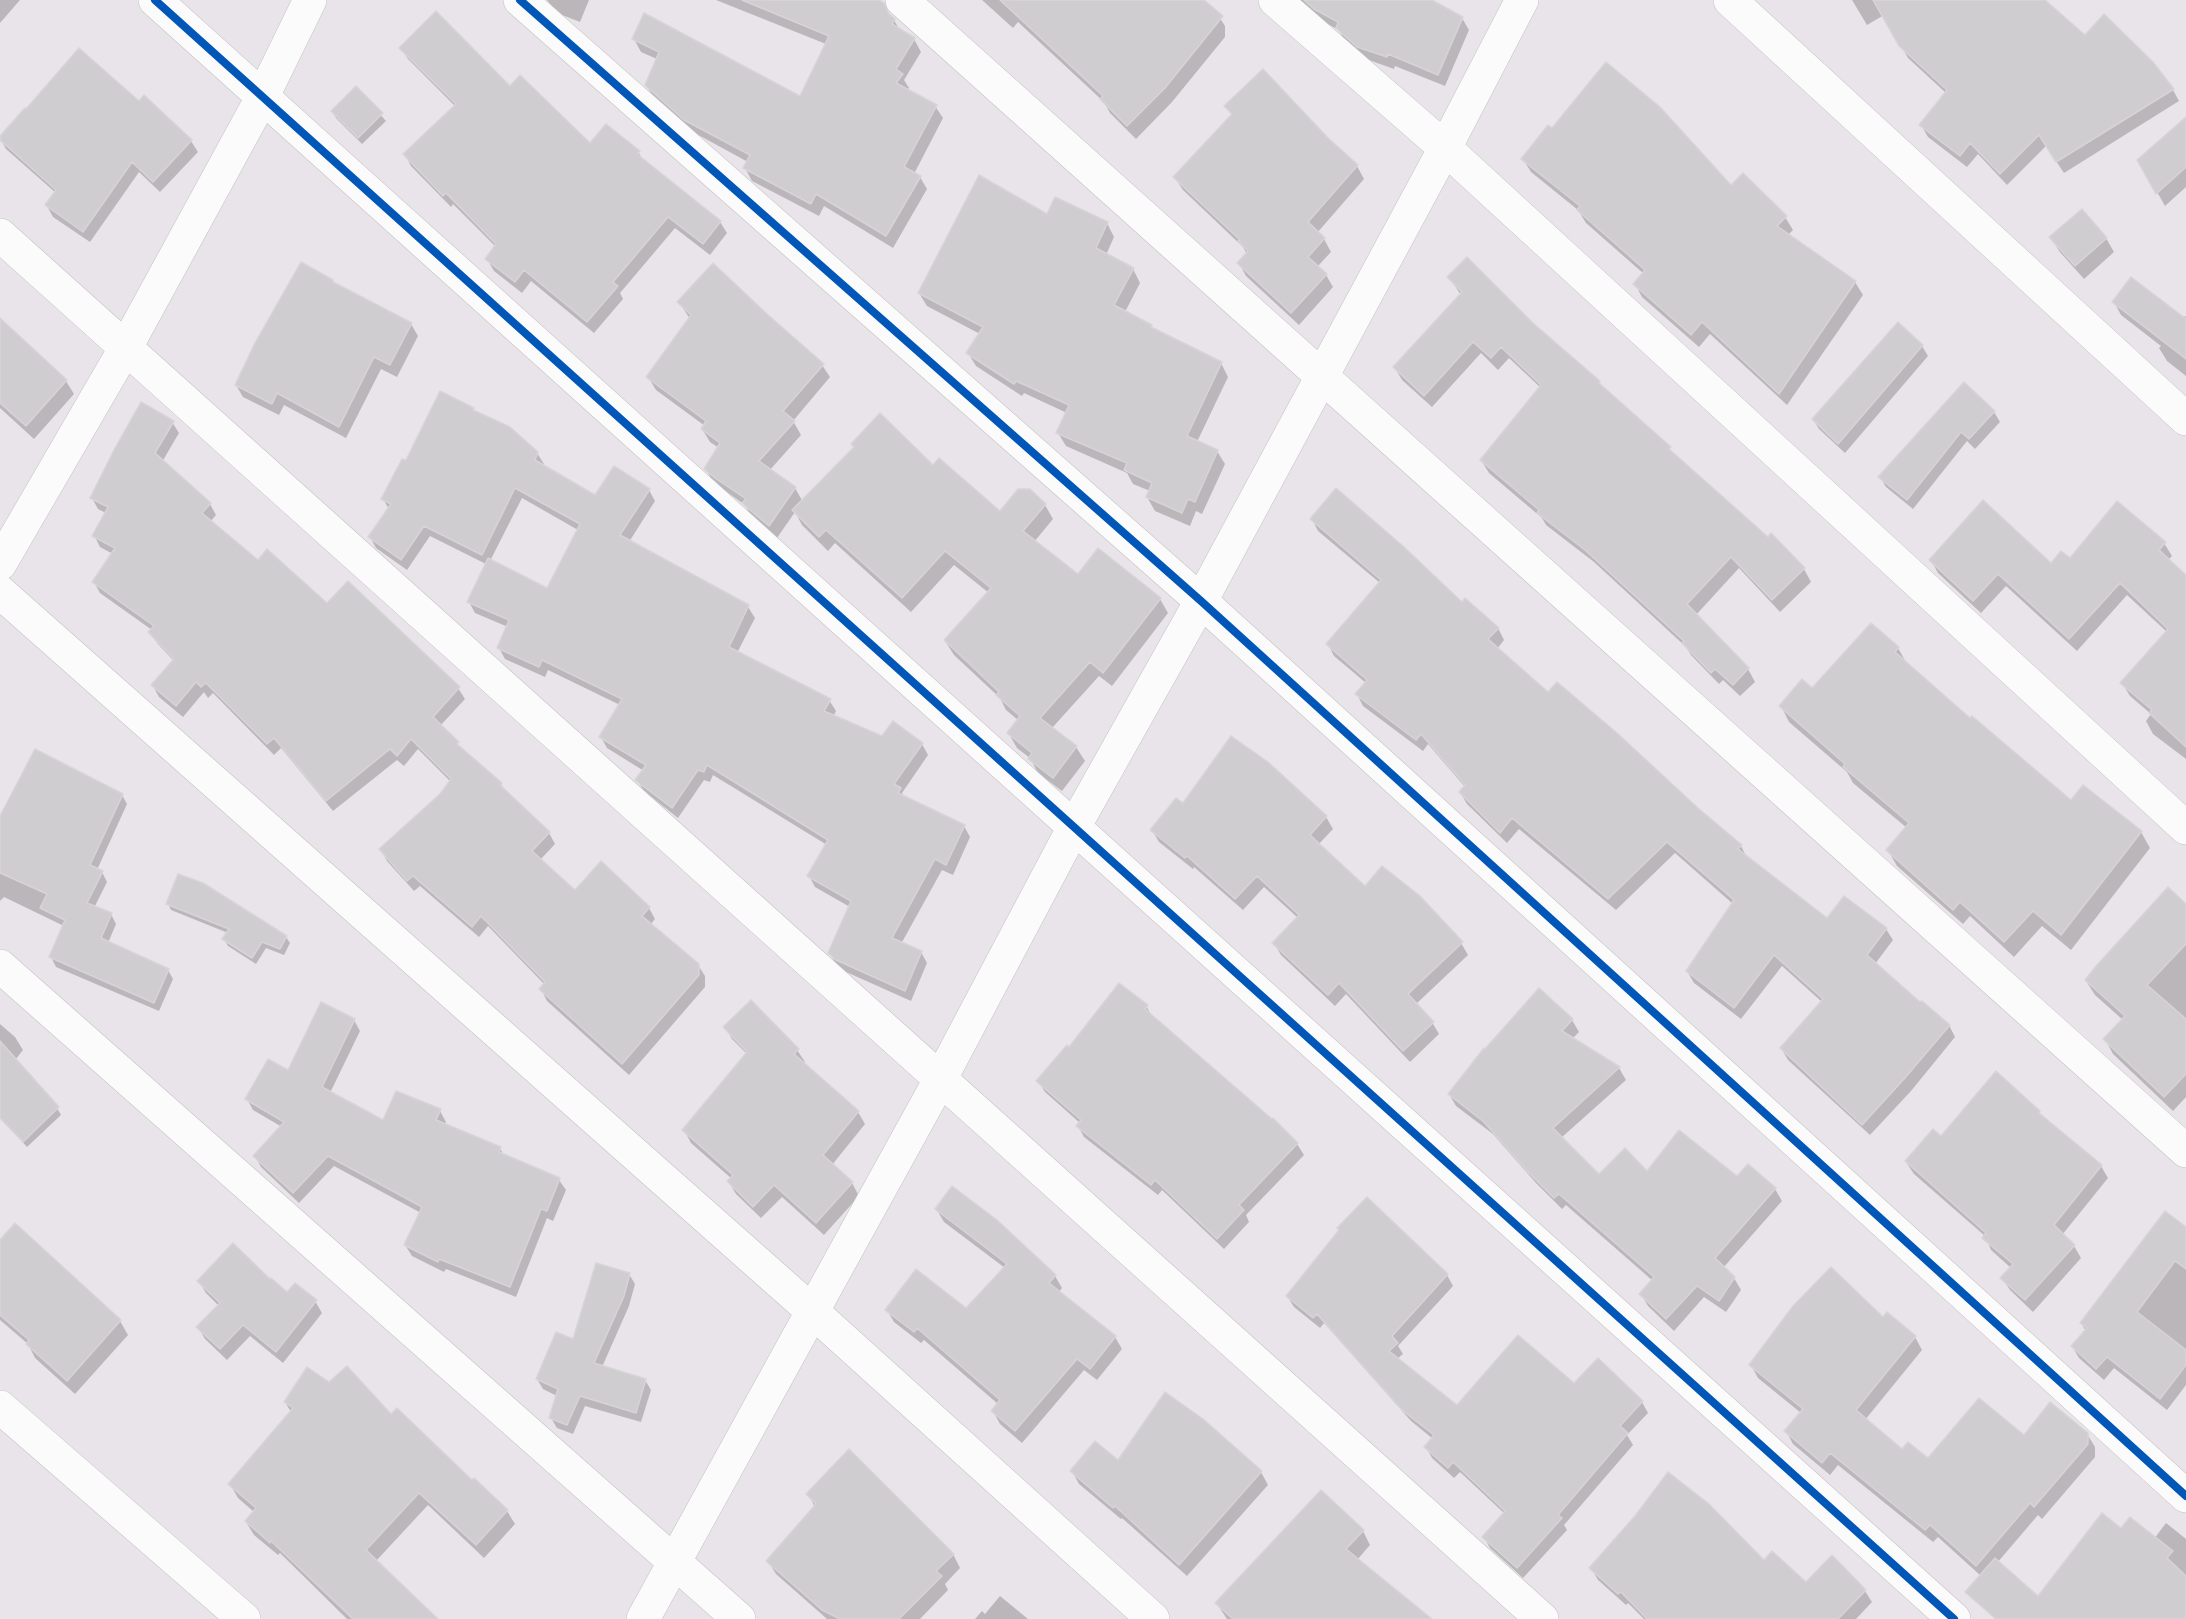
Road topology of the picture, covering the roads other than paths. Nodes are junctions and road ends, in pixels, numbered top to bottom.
1 (155, 0) edge
2 (310, 0) edge
3 (520, 0) edge
4 (902, 0) edge
5 (1275, 0) edge
6 (1521, 0) edge
7 (1730, 0) edge
8 (262, 96) junction
9 (1445, 148) junction
10 (0, 235) edge
11 (126, 347) junction
12 (1322, 377) junction
13 (2186, 419) edge
14 (0, 564) edge
15 (0, 592) edge
16 (1201, 601) junction
17 (1074, 827) junction
18 (2186, 828) edge
19 (0, 966) edge
20 (940, 1078) junction
21 (2186, 1151) edge
22 (812, 1311) junction
23 (0, 1407) edge
24 (2186, 1496) edge
25 (674, 1560) junction
26 (244, 1619) edge
27 (643, 1619) edge
28 (739, 1619) edge
29 (1153, 1619) edge
30 (1542, 1619) edge
31 (1954, 1619) edge

1 - 8 street
2 - 8 street
3 - 16 street
4 - 12 street
5 - 9 street
6 - 9 street
7 - 13 street
8 - 11 street
8 - 17 street
9 - 12 street
9 - 18 street
10 - 11 street
11 - 14 street
11 - 20 street
12 - 16 street
12 - 21 street
15 - 22 street
16 - 17 street
16 - 24 street
17 - 20 street
17 - 31 street
19 - 25 street
20 - 22 street
20 - 30 street
22 - 25 street
22 - 29 street
23 - 26 street
25 - 27 street
25 - 28 street

